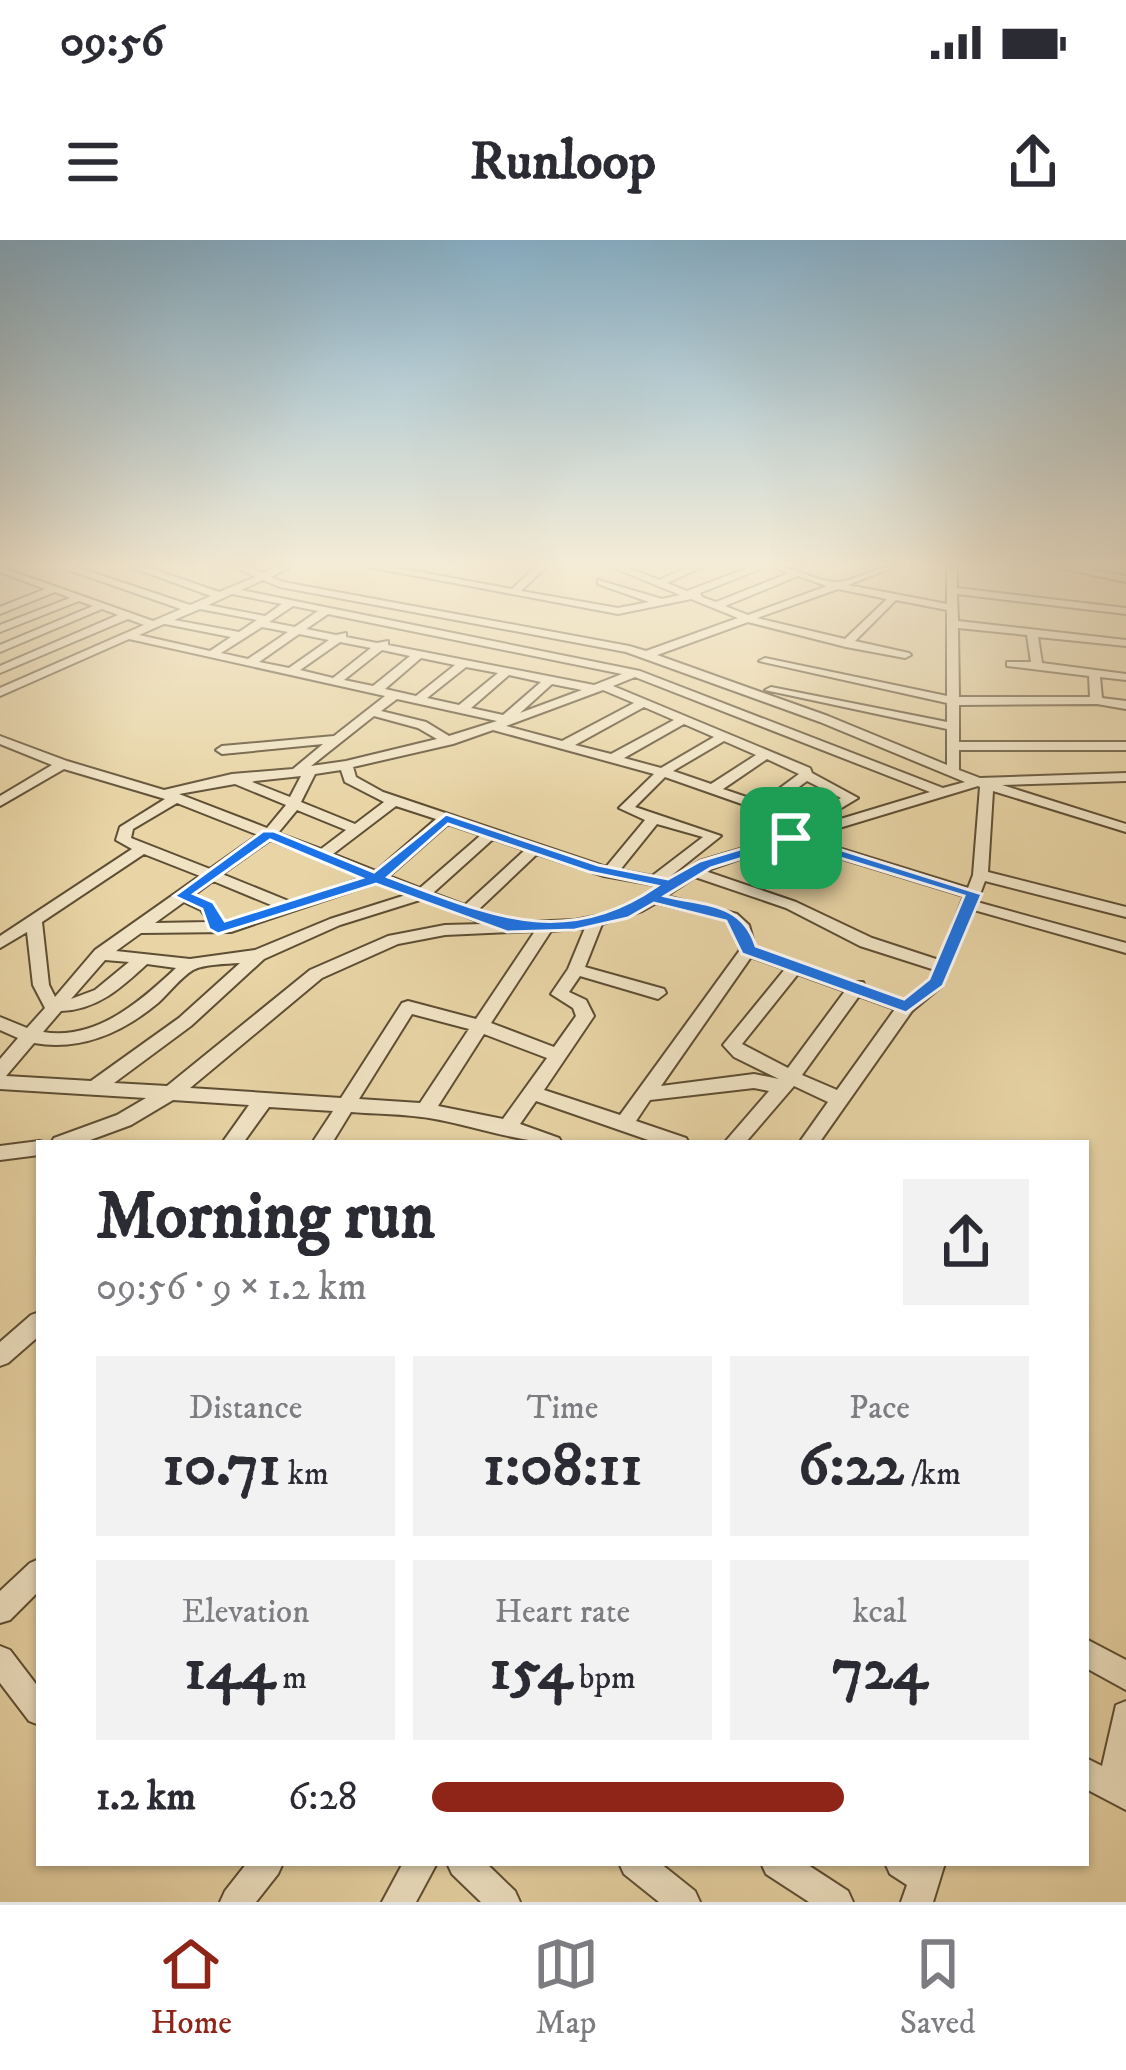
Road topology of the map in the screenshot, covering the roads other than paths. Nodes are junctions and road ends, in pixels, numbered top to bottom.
1 (32, 645) edge
2 (60, 645) edge
3 (109, 645) edge
4 (161, 645) edge
5 (227, 645) edge
6 (277, 645) edge
7 (329, 645) edge
8 (373, 645) edge
9 (492, 645) edge
10 (501, 645) edge
11 (594, 645) edge
12 (676, 645) edge
13 (849, 645) edge
14 (953, 645) edge
15 (1033, 645) edge
16 (381, 646) junction
17 (45, 651) junction
18 (420, 653) junction
19 (211, 655) junction
20 (647, 655) junction
21 (905, 655) dead end
22 (73, 661) junction
23 (663, 661) junction
24 (765, 662) dead end
25 (250, 663) junction
26 (468, 663) junction
27 (1011, 664) dead end
28 (1036, 666) junction
29 (0, 670) edge
30 (508, 670) junction
31 (291, 672) junction
32 (636, 673) junction
33 (1094, 674) junction
34 (1126, 677) edge
35 (551, 679) junction
36 (849, 681) junction
37 (334, 682) junction
38 (722, 682) junction
39 (600, 687) junction
40 (374, 691) junction
41 (0, 692) edge
42 (394, 695) junction
43 (760, 695) junction
44 (418, 700) junction
45 (1095, 700) junction
46 (836, 701) junction
47 (953, 701) junction
48 (643, 703) junction
49 (1126, 705) edge
50 (461, 710) junction
51 (737, 711) junction
52 (372, 712) junction
53 (684, 719) junction
54 (501, 724) junction
55 (954, 728) junction
56 (709, 729) junction
57 (724, 736) junction
58 (338, 739) junction
59 (0, 740) edge
60 (449, 741) junction
61 (563, 746) junction
62 (954, 746) junction
63 (1126, 746) edge
64 (222, 750) dead end
65 (320, 753) junction
66 (768, 753) junction
67 (614, 758) junction
68 (62, 764) junction
69 (340, 766) junction
70 (303, 771) junction
71 (953, 771) junction
72 (663, 772) junction
73 (806, 776) junction
74 (229, 777) junction
75 (1126, 777) edge
76 (1103, 778) junction
77 (982, 783) junction
78 (715, 788) junction
79 (1126, 790) edge
80 (940, 792) junction
81 (4, 796) edge
82 (170, 796) junction
83 (394, 801) junction
84 (293, 803) junction
85 (766, 805) junction
86 (446, 818) junction
87 (654, 819) junction
88 (815, 825) junction
89 (1126, 828) edge
90 (355, 829) junction
91 (268, 834) junction
92 (490, 834) junction
93 (791, 838) junction
94 (143, 848) junction
95 (534, 848) junction
96 (752, 850) junction
97 (321, 856) junction
98 (692, 871) junction
99 (213, 872) junction
100 (609, 873) junction
101 (980, 875) junction
102 (816, 876) dead end
103 (376, 878) junction
104 (659, 887) junction
105 (421, 895) junction
106 (182, 896) junction
107 (973, 899) junction
108 (293, 908) junction
109 (467, 912) junction
110 (1126, 912) edge
111 (34, 920) junction
112 (596, 921) junction
113 (507, 926) junction
114 (546, 926) junction
115 (135, 928) junction
116 (218, 929) junction
117 (0, 943) edge
118 (1126, 948) edge
119 (748, 950) junction
120 (101, 954) junction
121 (258, 956) junction
122 (143, 959) junction
123 (190, 964) junction
124 (795, 967) junction
125 (944, 967) junction
126 (576, 970) junction
127 (857, 986) junction
128 (658, 993) dead end
129 (58, 1006) junction
130 (906, 1007) junction
131 (0, 1023) edge
132 (481, 1026) junction
133 (30, 1037) junction
134 (557, 1055) junction
135 (0, 1071) edge
136 (0, 1082) edge
137 (787, 1083) junction
138 (97, 1086) junction
139 (174, 1091) junction
140 (533, 1093) junction
141 (648, 1094) junction
142 (265, 1098) junction
143 (838, 1099) junction
144 (344, 1108) junction
145 (424, 1110) junction
146 (625, 1122) junction
147 (508, 1127) junction
148 (69, 1140) edge
149 (234, 1140) edge
150 (324, 1140) edge
151 (544, 1140) edge
152 (671, 1140) edge
153 (737, 1140) edge
154 (811, 1140) edge
155 (36, 1148) edge
156 (0, 1153) edge
157 (36, 1325) edge
158 (0, 1356) edge
159 (36, 1575) edge
160 (0, 1610) edge
161 (1089, 1655) edge
162 (0, 1660) edge
163 (1126, 1676) edge
164 (36, 1707) edge
165 (1126, 1715) edge
166 (1089, 1775) edge
167 (1120, 1792) edge
168 (265, 1866) edge
169 (419, 1866) edge
170 (467, 1866) edge
171 (639, 1866) edge
172 (782, 1866) edge
173 (236, 1902) edge
174 (398, 1902) edge
175 (504, 1902) edge
176 (685, 1902) edge
177 (837, 1902) edge

1 - 17 street
2 - 17 street
3 - 22 street
4 - 19 street
5 - 19 street
6 - 25 street
7 - 31 street
8 - 16 street
9 - 26 street
10 - 32 street
11 - 20 street
12 - 20 street
13 - 21 street
14 - 47 street
15 - 28 street
16 - 18 street
16 - 37 street
17 - 22 street
17 - 29 street
18 - 26 street
18 - 40 street
19 - 25 street
20 - 23 street
22 - 41 street
23 - 32 street
23 - 38 street
24 - 36 street
25 - 31 street
26 - 30 street
26 - 44 street
27 - 28 street
28 - 33 street
30 - 35 street
30 - 50 street
31 - 37 street
32 - 39 street
32 - 51 street
33 - 34 street
33 - 45 street
35 - 39 street
35 - 54 street
36 - 46 street
36 - 47 street
37 - 40 street
38 - 43 street
38 - 46 street
39 - 48 street
39 - 54 street
40 - 42 street
42 - 44 street
42 - 52 street
43 - 51 street
43 - 71 street
44 - 50 street
45 - 47 street
45 - 49 street
46 - 55 street
47 - 55 street
48 - 53 street
48 - 61 street
50 - 54 street
51 - 56 street
51 - 80 street
52 - 58 street
52 - 60 street
53 - 56 street
53 - 67 street
54 - 60 street
54 - 61 street
55 - 62 street
56 - 57 street
57 - 66 street
57 - 72 street
58 - 64 street
58 - 65 street
59 - 68 street
60 - 69 street
61 - 67 street
62 - 63 street
62 - 71 street
65 - 69 street
65 - 70 street
66 - 73 street
66 - 78 street
67 - 72 street
68 - 81 street
68 - 82 street
69 - 70 street
69 - 83 street
70 - 74 street
70 - 84 street
71 - 77 street
72 - 78 street
72 - 87 street
73 - 85 street
73 - 88 street
74 - 82 street
74 - 84 street
75 - 76 street
76 - 77 street
76 - 79 street
77 - 80 street
77 - 89 street
77 - 101 street
78 - 85 street
80 - 88 street
82 - 91 street
82 - 94 street
83 - 86 street
83 - 90 street
84 - 90 street
84 - 91 street
85 - 88 street
86 - 92 street
86 - 103 street
87 - 100 street
87 - 104 street
88 - 93 street
90 - 97 street
91 - 97 street
91 - 99 street
92 - 95 street
92 - 105 street
93 - 96 street
93 - 107 street
94 - 99 street
94 - 111 street
95 - 100 street
95 - 109 street
96 - 98 street
96 - 102 street
97 - 103 street
98 - 104 street
98 - 125 street
99 - 106 street
99 - 108 street
100 - 104 street
101 - 107 street
101 - 110 street
103 - 105 street
103 - 108 street
104 - 112 street
104 - 119 street
105 - 109 street
105 - 121 street
106 - 115 street
106 - 116 street
107 - 118 street
107 - 125 street
108 - 116 street
109 - 113 street
111 - 117 street
111 - 129 street
112 - 114 street
112 - 126 street
113 - 114 street
113 - 139 street
114 - 132 street
115 - 116 street
115 - 120 street
119 - 124 street
119 - 141 street
120 - 122 street
120 - 129 street
121 - 123 street
121 - 138 street
122 - 123 street
122 - 129 street
123 - 133 street
124 - 127 street
124 - 137 street
125 - 130 street
126 - 128 street
126 - 134 street
127 - 130 street
127 - 137 street
129 - 133 street
130 - 143 street
131 - 133 street
132 - 134 street
132 - 144 street
132 - 145 street
133 - 135 street
134 - 140 street
136 - 138 street
137 - 141 street
137 - 143 street
137 - 153 street
138 - 139 street
139 - 142 street
139 - 148 street
140 - 146 street
140 - 147 street
141 - 146 street
142 - 144 street
142 - 149 street
143 - 154 street
144 - 145 street
144 - 150 street
145 - 147 street
146 - 152 street
147 - 151 street
155 - 156 street
157 - 158 street
159 - 160 street
161 - 163 street
162 - 164 street
165 - 167 street
166 - 167 street
168 - 173 street
169 - 174 street
170 - 175 street
171 - 176 street
172 - 177 street

